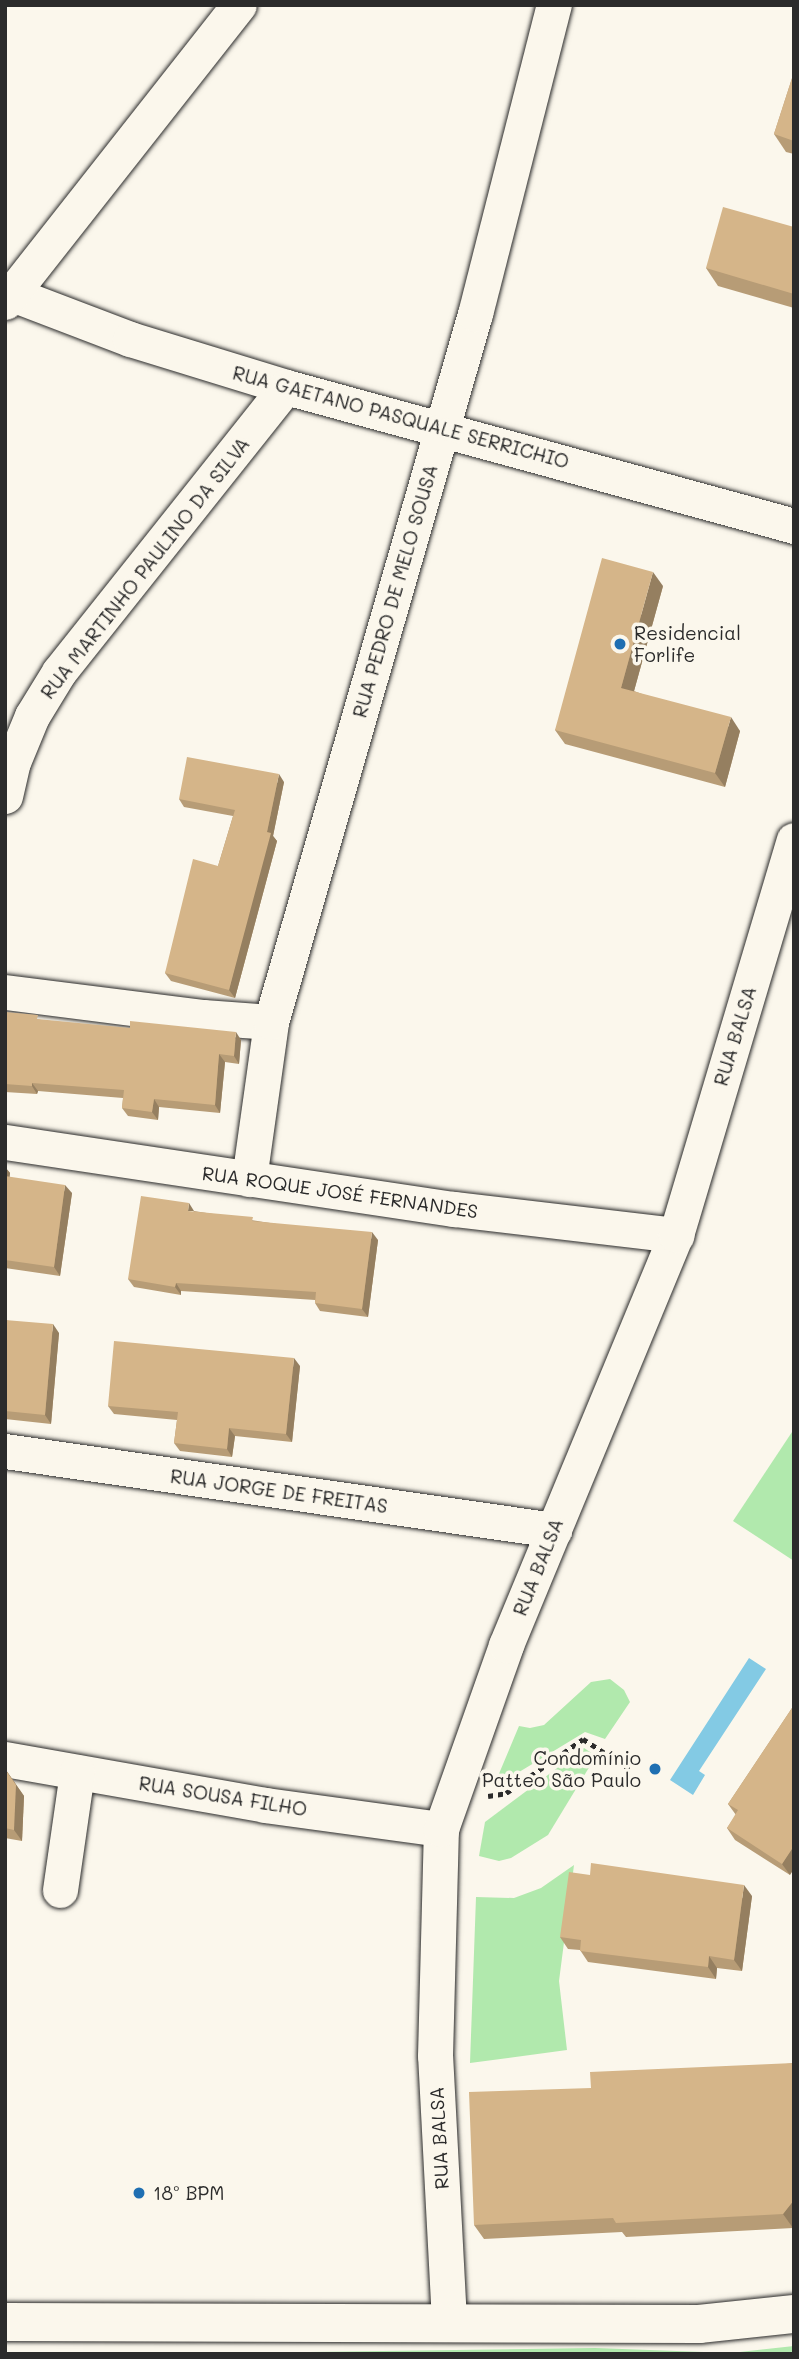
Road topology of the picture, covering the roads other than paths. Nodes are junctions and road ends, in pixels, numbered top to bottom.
1 (239, 5) edge
2 (554, 5) edge
3 (9, 298) edge
4 (286, 387) junction
5 (443, 428) junction
6 (794, 526) edge
7 (5, 796) edge
8 (794, 840) edge
9 (5, 992) edge
10 (271, 1022) junction
11 (5, 1142) edge
12 (249, 1179) junction
13 (676, 1235) junction
14 (5, 1451) edge
15 (554, 1530) junction
16 (5, 1759) edge
17 (76, 1772) junction
18 (441, 1829) junction
19 (60, 1890) dead end
20 (794, 2314) edge
21 (449, 2321) junction
22 (5, 2322) edge

1 - 3 street
2 - 5 street, RUA PEDRO DE MELO SOUSA
3 - 4 street, RUA GAETANO PASQUALE SERRICHIO
4 - 5 street, RUA GAETANO PASQUALE SERRICHIO
4 - 7 street, RUA MARTINHO PAULINO DA SILVA
5 - 6 street, RUA GAETANO PASQUALE SERRICHIO
5 - 10 street, RUA PEDRO DE MELO SOUSA
8 - 13 street, RUA BALSA
9 - 10 street
10 - 12 street, RUA PEDRO DE MELO SOUSA
11 - 12 street, RUA ROQUE JOSÉ FERNANDES
12 - 13 street, RUA ROQUE JOSÉ FERNANDES
13 - 15 street, RUA BALSA
14 - 15 street, RUA JORGE DE FREITAS
15 - 18 street, RUA BALSA
16 - 17 street, RUA SOUSA FILHO
17 - 18 street, RUA SOUSA FILHO
17 - 19 street
18 - 21 street, RUA BALSA
20 - 21 highway
21 - 22 highway

